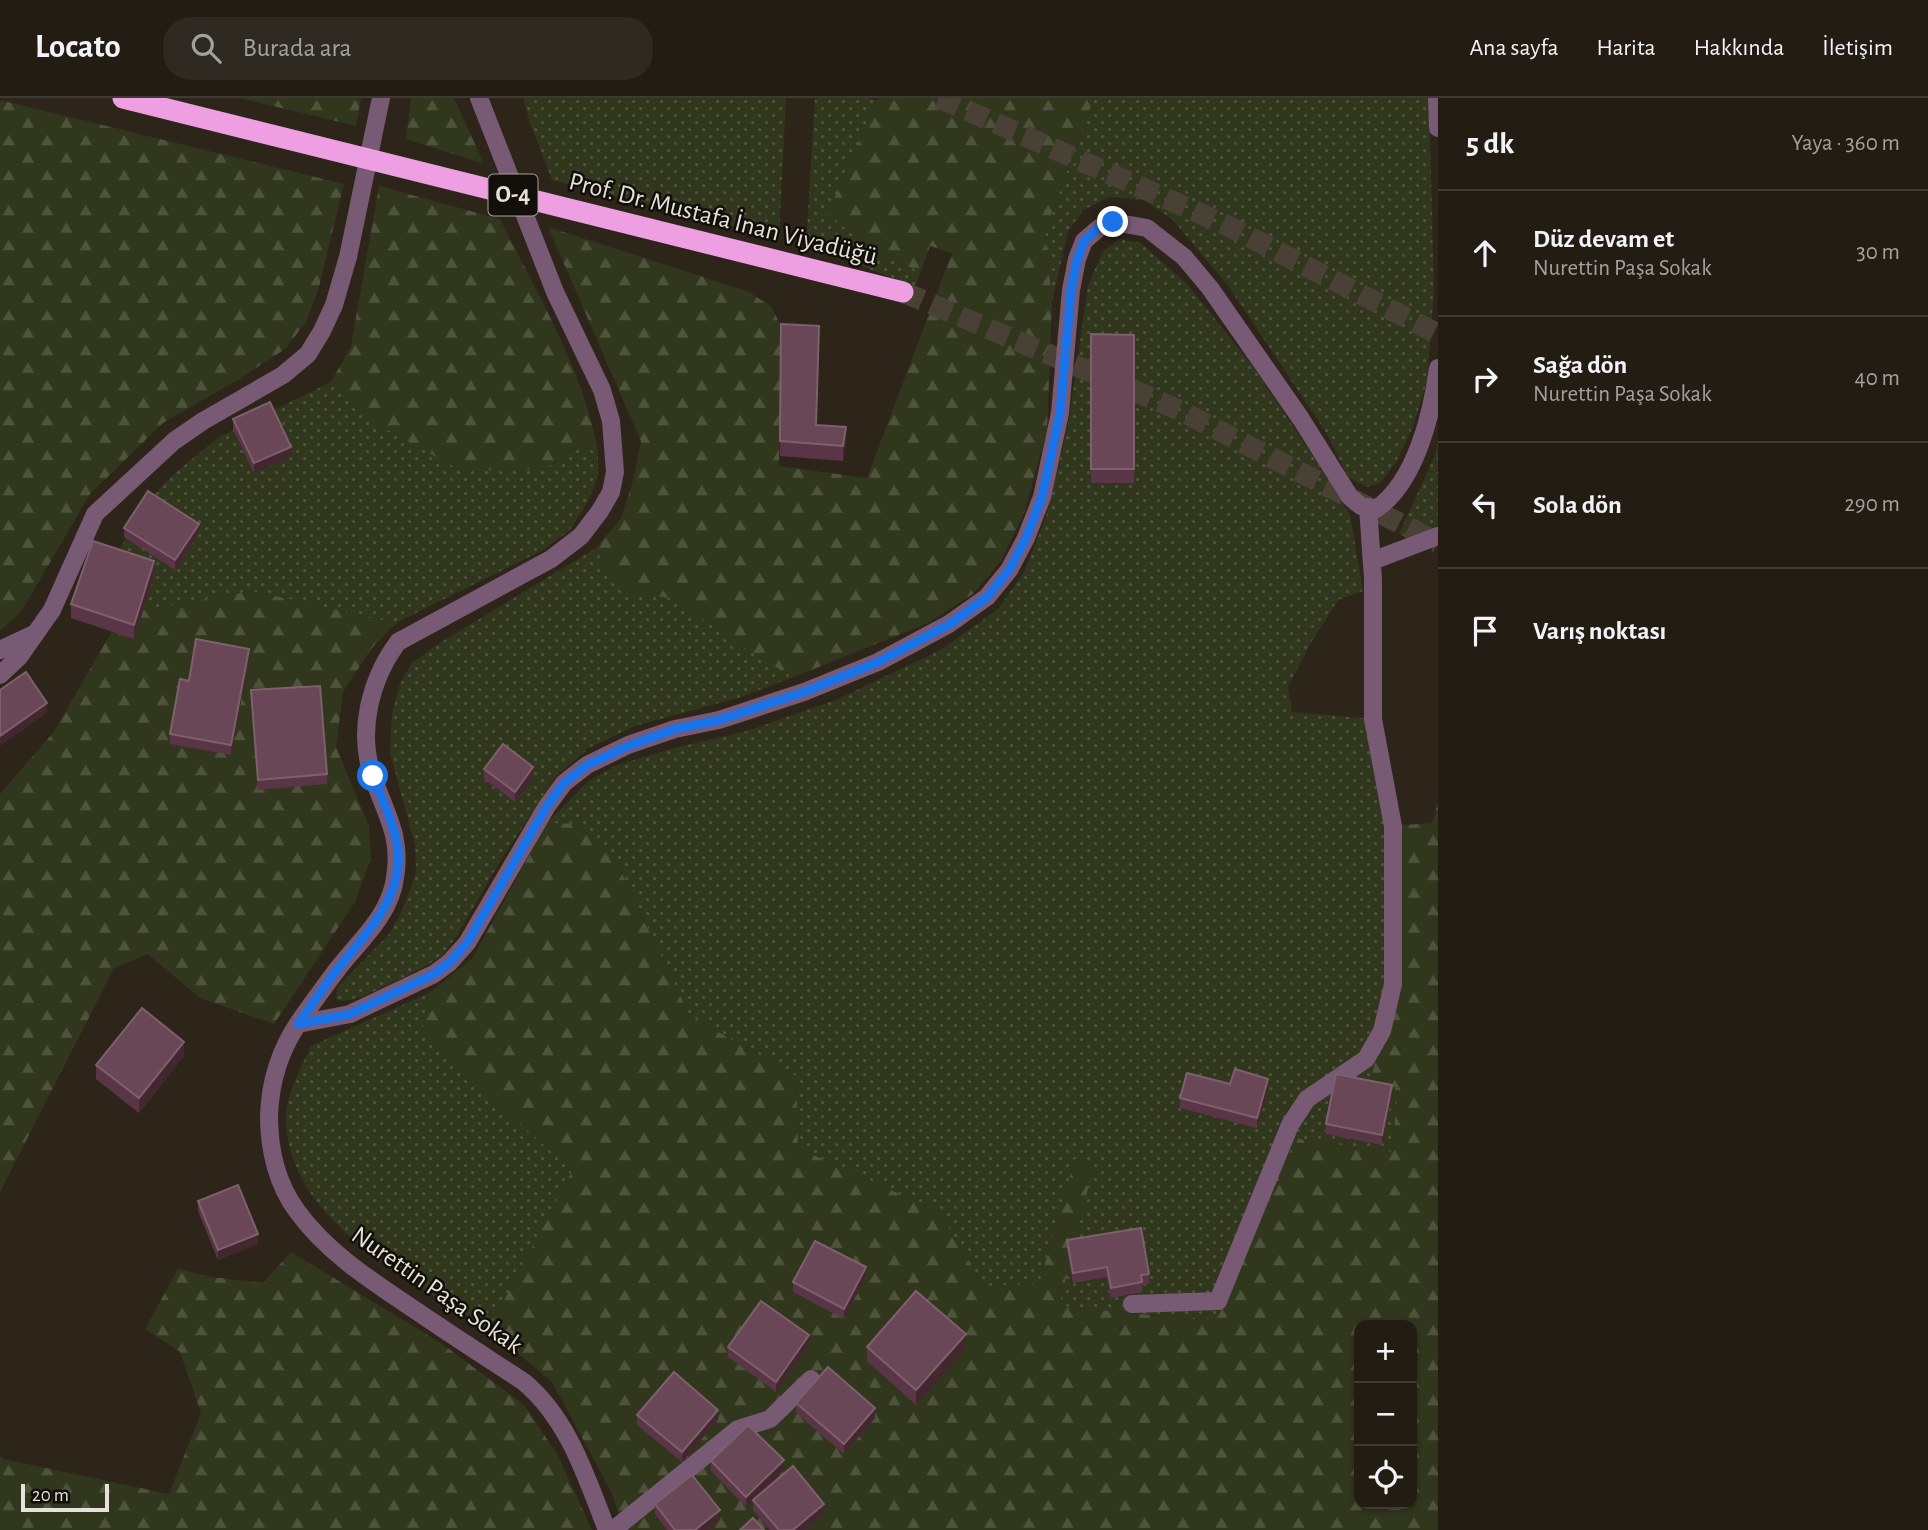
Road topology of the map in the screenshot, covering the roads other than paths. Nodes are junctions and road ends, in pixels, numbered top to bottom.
1 (123, 98) edge
2 (381, 98) edge
3 (479, 98) edge
4 (1437, 98) edge
5 (1438, 128) edge
6 (903, 292) tunnel mouth
7 (1438, 368) edge
8 (1368, 507) junction
9 (1438, 536) edge
10 (1372, 561) junction
11 (37, 633) junction
12 (0, 650) edge
13 (0, 675) edge
14 (298, 1024) junction
15 (1132, 1304) dead end
16 (811, 1379) dead end
17 (607, 1530) edge
18 (613, 1530) edge

1 - 6 highway, Prof. Dr. Mustafa İnan Viyadüğü / O-4, bridge
2 - 11 street
3 - 14 street, Nurettin Paşa Sokak
4 - 5 street
7 - 8 street
8 - 10 street
8 - 14 street
9 - 10 street
10 - 15 street
11 - 12 street
11 - 13 street
14 - 17 street, Nurettin Paşa Sokak
16 - 18 street

